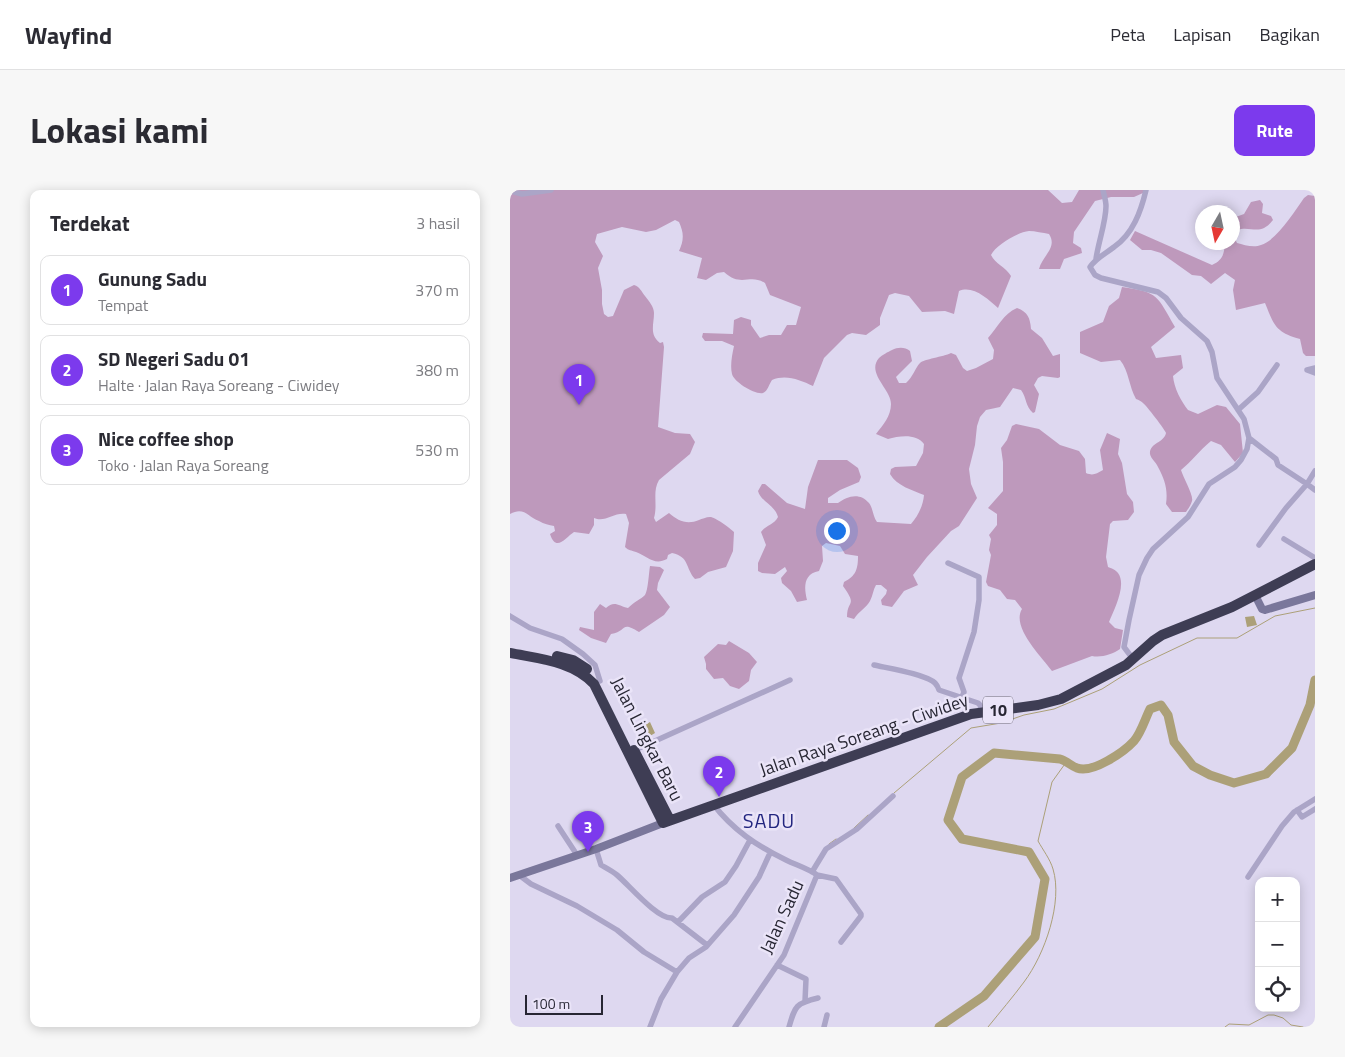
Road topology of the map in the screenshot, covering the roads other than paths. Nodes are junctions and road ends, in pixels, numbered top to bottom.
1 (551, 190) edge
2 (1103, 190) edge
3 (1146, 190) edge
4 (510, 191) edge
5 (1096, 259) junction
6 (1277, 365) dead end
7 (1315, 368) edge
8 (1315, 373) edge
9 (1238, 410) junction
10 (1248, 438) junction
11 (1315, 471) edge
12 (1307, 484) junction
13 (1315, 490) edge
14 (1284, 539) dead end
15 (1259, 544) dead end
16 (1315, 558) edge
17 (948, 564) dead end
18 (1315, 564) edge
19 (1255, 595) junction
20 (1315, 595) edge
21 (510, 616) edge
22 (510, 646) edge
23 (510, 653) edge
24 (1133, 659) junction
25 (874, 665) dead end
26 (790, 680) dead end
27 (600, 682) junction
28 (962, 698) junction
29 (982, 713) junction
30 (635, 750) junction
31 (894, 796) dead end
32 (1315, 799) edge
33 (713, 804) junction
34 (1315, 809) edge
35 (1297, 810) junction
36 (666, 821) junction
37 (558, 826) dead end
38 (750, 840) junction
39 (596, 849) junction
40 (770, 853) junction
41 (577, 854) junction
42 (520, 874) junction
43 (815, 874) junction
44 (1248, 877) dead end
45 (510, 878) edge
46 (678, 922) junction
47 (841, 942) dead end
48 (707, 945) junction
49 (777, 964) junction
50 (677, 972) junction
51 (818, 998) dead end
52 (805, 1001) junction
53 (827, 1014) dead end
54 (650, 1027) edge
55 (735, 1027) edge
56 (789, 1027) edge
57 (824, 1027) edge

1 - 4 street
2 - 5 street
3 - 5 street
5 - 9 street
6 - 9 street
7 - 8 street
9 - 10 street
10 - 12 street
10 - 24 street
11 - 12 street
12 - 13 street
12 - 15 street
14 - 16 street
17 - 28 street
18 - 19 highway, Jalan Raya Soreang - Ciwidey / 10
19 - 20 main road
19 - 24 highway, Jalan Raya Soreang - Ciwidey / 10
21 - 27 street
22 - 27 highway, Jalan Lingkar Baru
23 - 36 highway, Jalan Lingkar Baru
24 - 29 highway, Jalan Raya Soreang - Ciwidey / 10
25 - 28 street
26 - 30 street
27 - 30 highway, Jalan Lingkar Baru
28 - 29 street
29 - 33 highway, Jalan Raya Soreang - Ciwidey / 10
30 - 36 highway, Jalan Lingkar Baru
31 - 43 street
32 - 35 street
33 - 36 highway, Jalan Raya Soreang - Ciwidey / 10
33 - 38 street, Jalan Sadu
34 - 35 street
35 - 44 street
36 - 39 main road
37 - 41 street
38 - 40 street, Jalan Sadu
38 - 46 street
39 - 41 main road
39 - 46 street
40 - 43 street, Jalan Sadu
40 - 48 street
41 - 42 main road
42 - 45 main road
42 - 50 street
43 - 47 street
43 - 49 street, Jalan Sadu
46 - 48 street
48 - 50 street
49 - 52 street
49 - 55 street, Jalan Sadu
50 - 54 street
51 - 52 street
52 - 56 street
53 - 57 street

